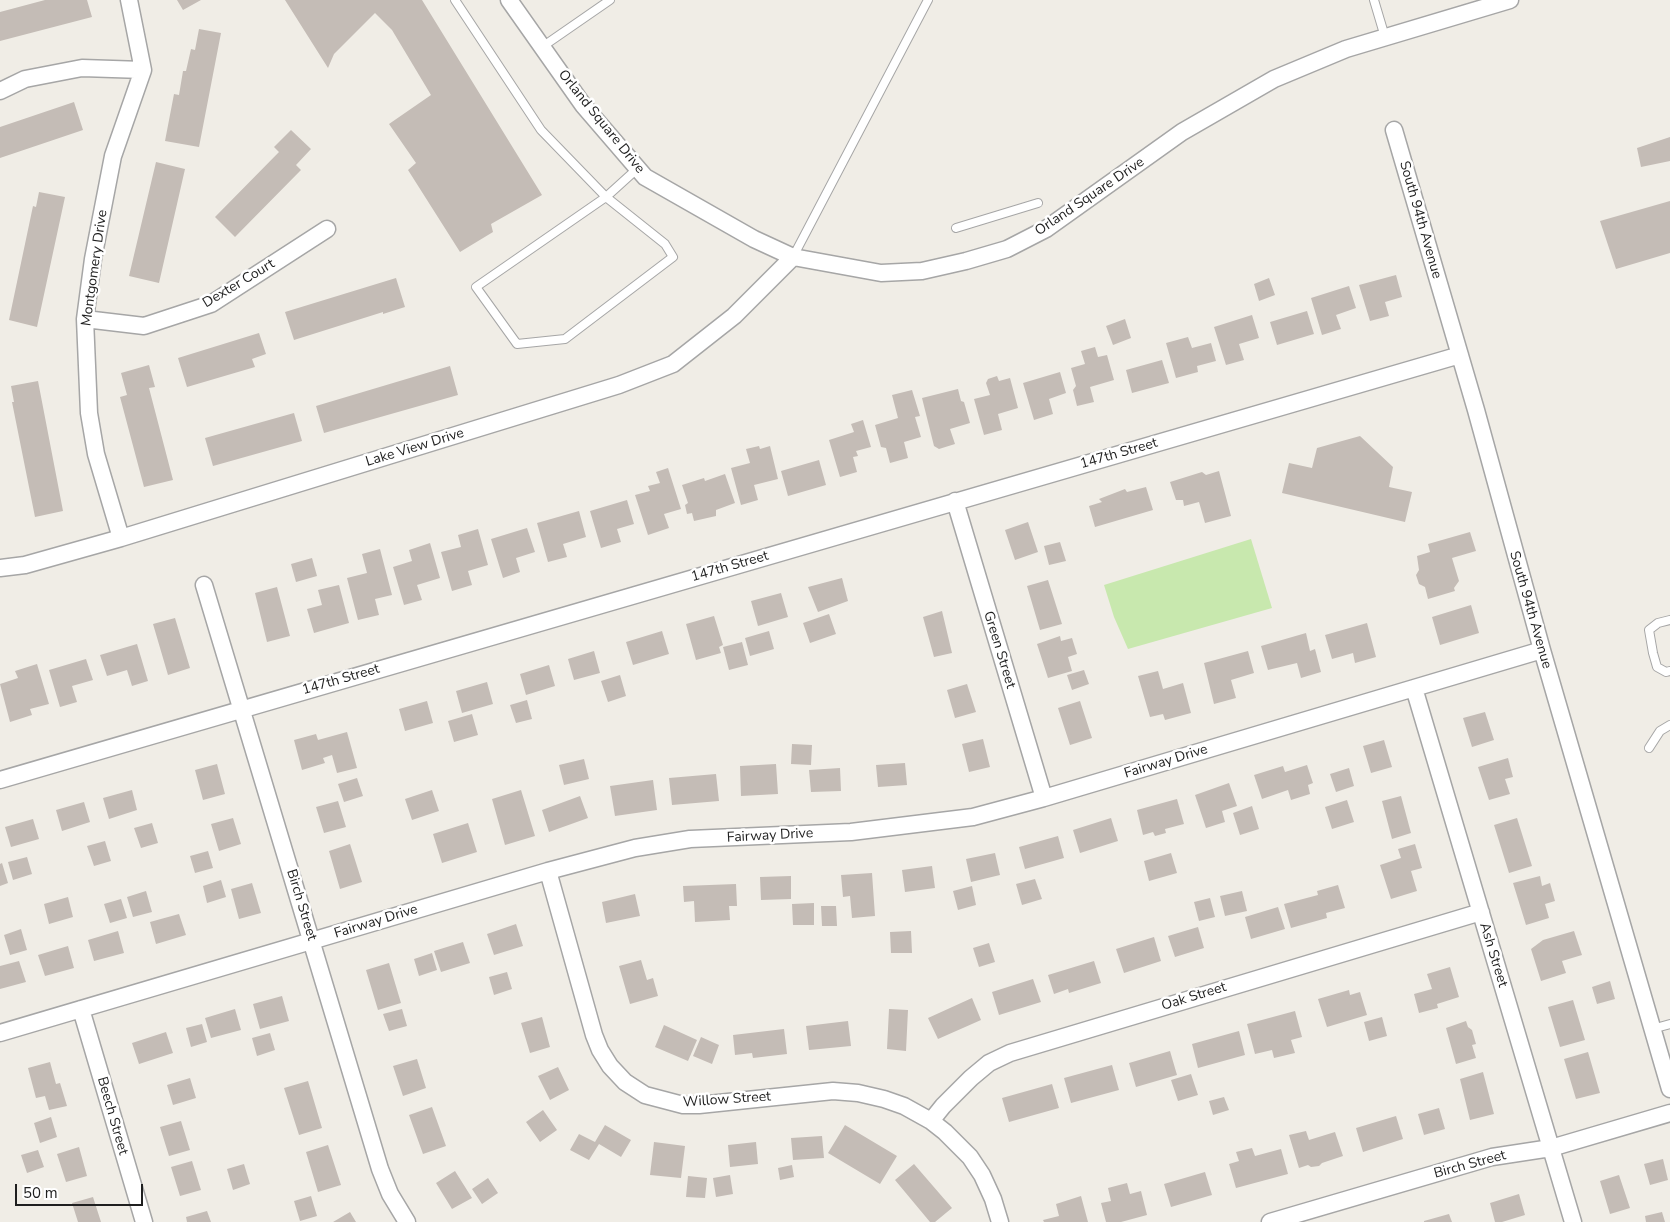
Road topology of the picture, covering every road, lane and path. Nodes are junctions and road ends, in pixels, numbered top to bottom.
1 (129, 0) edge
2 (455, 0) edge
3 (510, 0) edge
4 (610, 0) edge
5 (928, 0) edge
6 (1374, 0) edge
7 (1510, 0) edge
8 (1385, 37) junction
9 (542, 48) junction
10 (143, 70) junction
11 (0, 91) edge
12 (1394, 130) dead end
13 (638, 168) junction
14 (606, 197) junction
15 (1038, 203) dead end
16 (956, 228) dead end
17 (327, 229) dead end
18 (793, 257) junction
19 (85, 319) junction
20 (1460, 355) junction
21 (955, 501) junction
22 (121, 538) junction
23 (0, 568) edge
24 (204, 585) dead end
25 (1670, 620) edge
26 (1542, 650) junction
27 (1670, 671) edge
28 (1414, 688) junction
29 (242, 709) junction
30 (1670, 725) edge
31 (1649, 748) dead end
32 (0, 780) edge
33 (1044, 798) junction
34 (548, 871) junction
35 (1480, 912) junction
36 (311, 941) junction
37 (81, 1009) junction
38 (1670, 1024) edge
39 (1652, 1029) junction
40 (0, 1033) edge
41 (1670, 1089) edge
42 (1670, 1112) edge
43 (931, 1121) junction
44 (1551, 1148) junction
45 (144, 1222) edge
46 (407, 1222) edge
47 (1000, 1222) edge
48 (1270, 1222) edge
49 (1573, 1222) edge

1 - 10 street
2 - 14 lane
3 - 9 street, Orland Square Drive
4 - 9 lane
5 - 18 lane
6 - 8 lane
7 - 8 street, Orland Square Drive
8 - 18 street, Orland Square Drive
9 - 13 street, Orland Square Drive
10 - 11 street
10 - 19 street, Montgomery Drive
12 - 20 street, South 94th Avenue
13 - 14 lane
13 - 18 street, Orland Square Drive
14 - 14 lane
15 - 16 lane
17 - 19 street, Dexter Court
18 - 22 street, Lake View Drive
19 - 22 street, Montgomery Drive
20 - 21 street, 147th Street
20 - 26 street, South 94th Avenue
21 - 29 street, 147th Street
21 - 33 street, Green Street
22 - 23 street, Lake View Drive
24 - 29 street, Birch Street
25 - 27 lane
26 - 28 street, Fairway Drive
26 - 39 street, South 94th Avenue
28 - 33 street, Fairway Drive
28 - 35 street, Ash Street
29 - 32 street, 147th Street
29 - 36 street, Birch Street
30 - 31 lane
33 - 34 street, Fairway Drive
34 - 36 street, Fairway Drive
34 - 43 street, Willow Street
35 - 43 street, Oak Street
35 - 44 street, Ash Street
36 - 37 street, Fairway Drive
36 - 46 street, Birch Street
37 - 40 street, Fairway Drive
37 - 45 street, Beech Street
38 - 39 lane
39 - 41 street, South 94th Avenue
42 - 44 street, Birch Street
43 - 47 street, Willow Street
44 - 48 street, Birch Street
44 - 49 street, Ash Street

